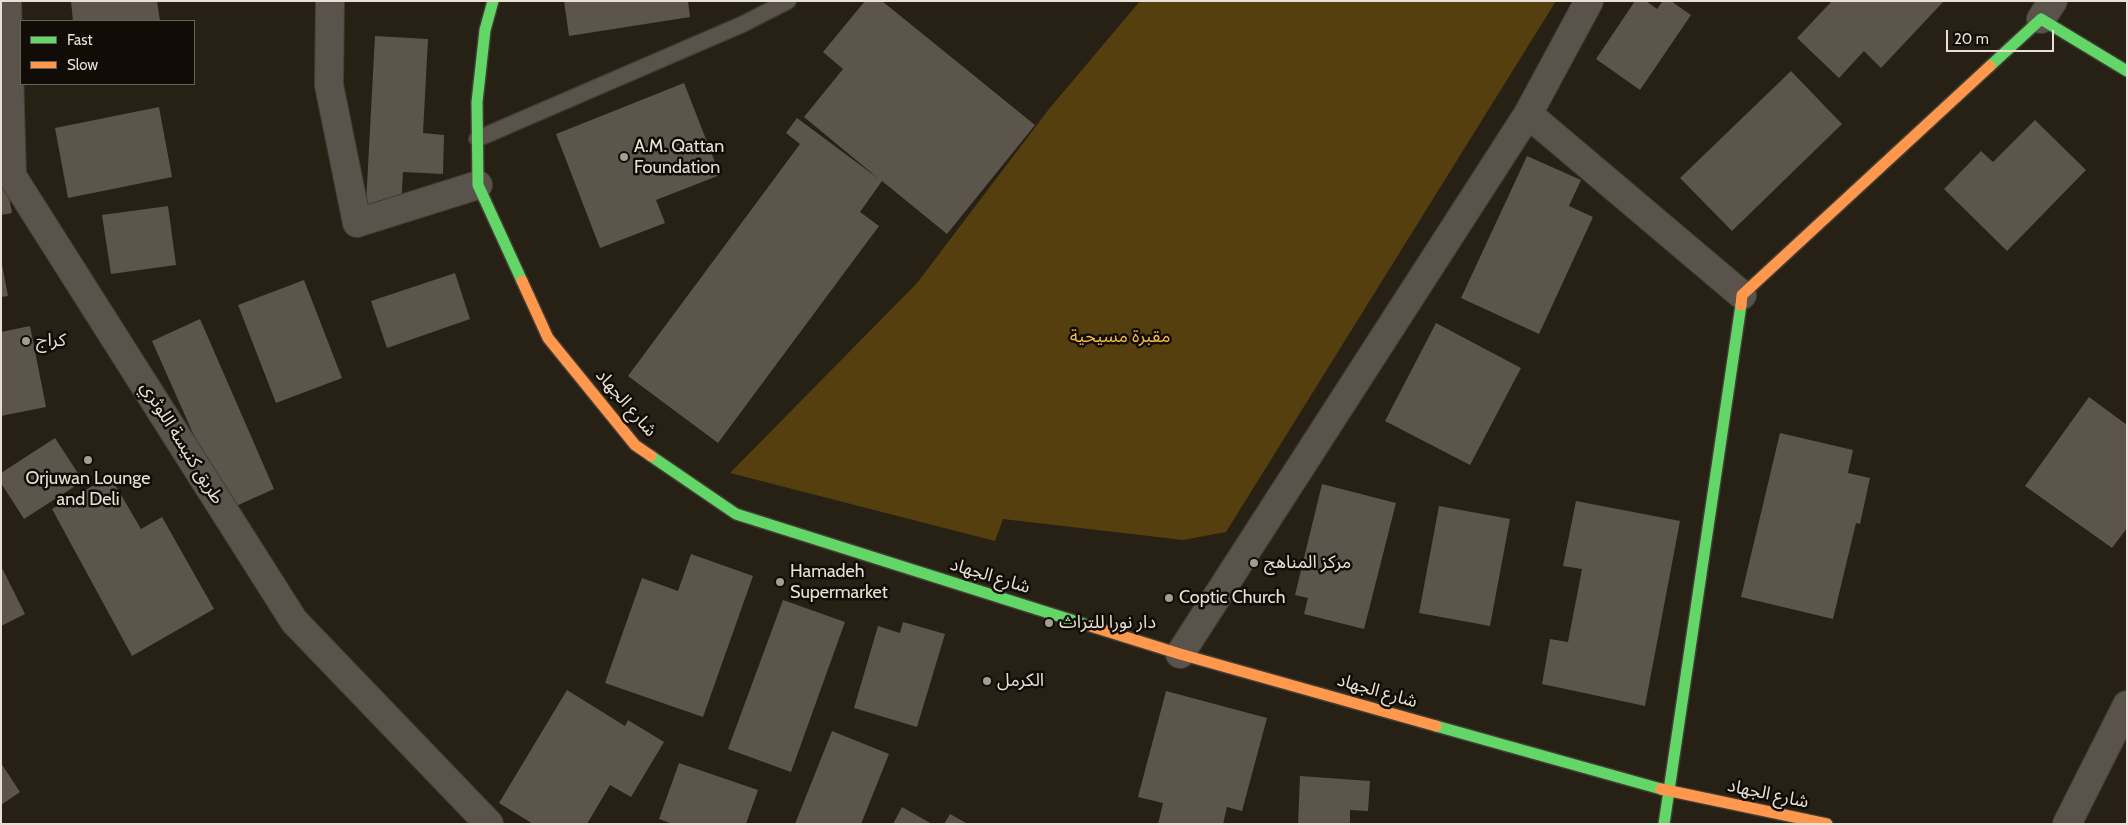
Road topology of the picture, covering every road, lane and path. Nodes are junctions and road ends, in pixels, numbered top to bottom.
1 (7, 1) edge
2 (330, 1) edge
3 (493, 1) edge
4 (788, 1) edge
5 (1589, 1) edge
6 (2047, 10) edge
7 (2127, 71) edge
8 (1528, 114) junction
9 (477, 139) junction
10 (478, 185) junction
11 (1742, 295) junction
12 (1180, 654) junction
13 (2127, 705) edge
14 (1670, 791) junction
15 (489, 824) edge
16 (1664, 824) edge
17 (1827, 824) edge
18 (2066, 824) edge

1 - 15 street, طريق كنيسة اللوثري
2 - 10 street
3 - 9 street, شارع الجهاد
4 - 9 lane
5 - 8 street
6 - 7 street
6 - 11 street
8 - 11 street
8 - 12 street
9 - 10 street, شارع الجهاد
10 - 12 street, شارع الجهاد
11 - 14 street
12 - 14 street, شارع الجهاد
13 - 18 street
14 - 16 street
14 - 17 street, شارع الجهاد

